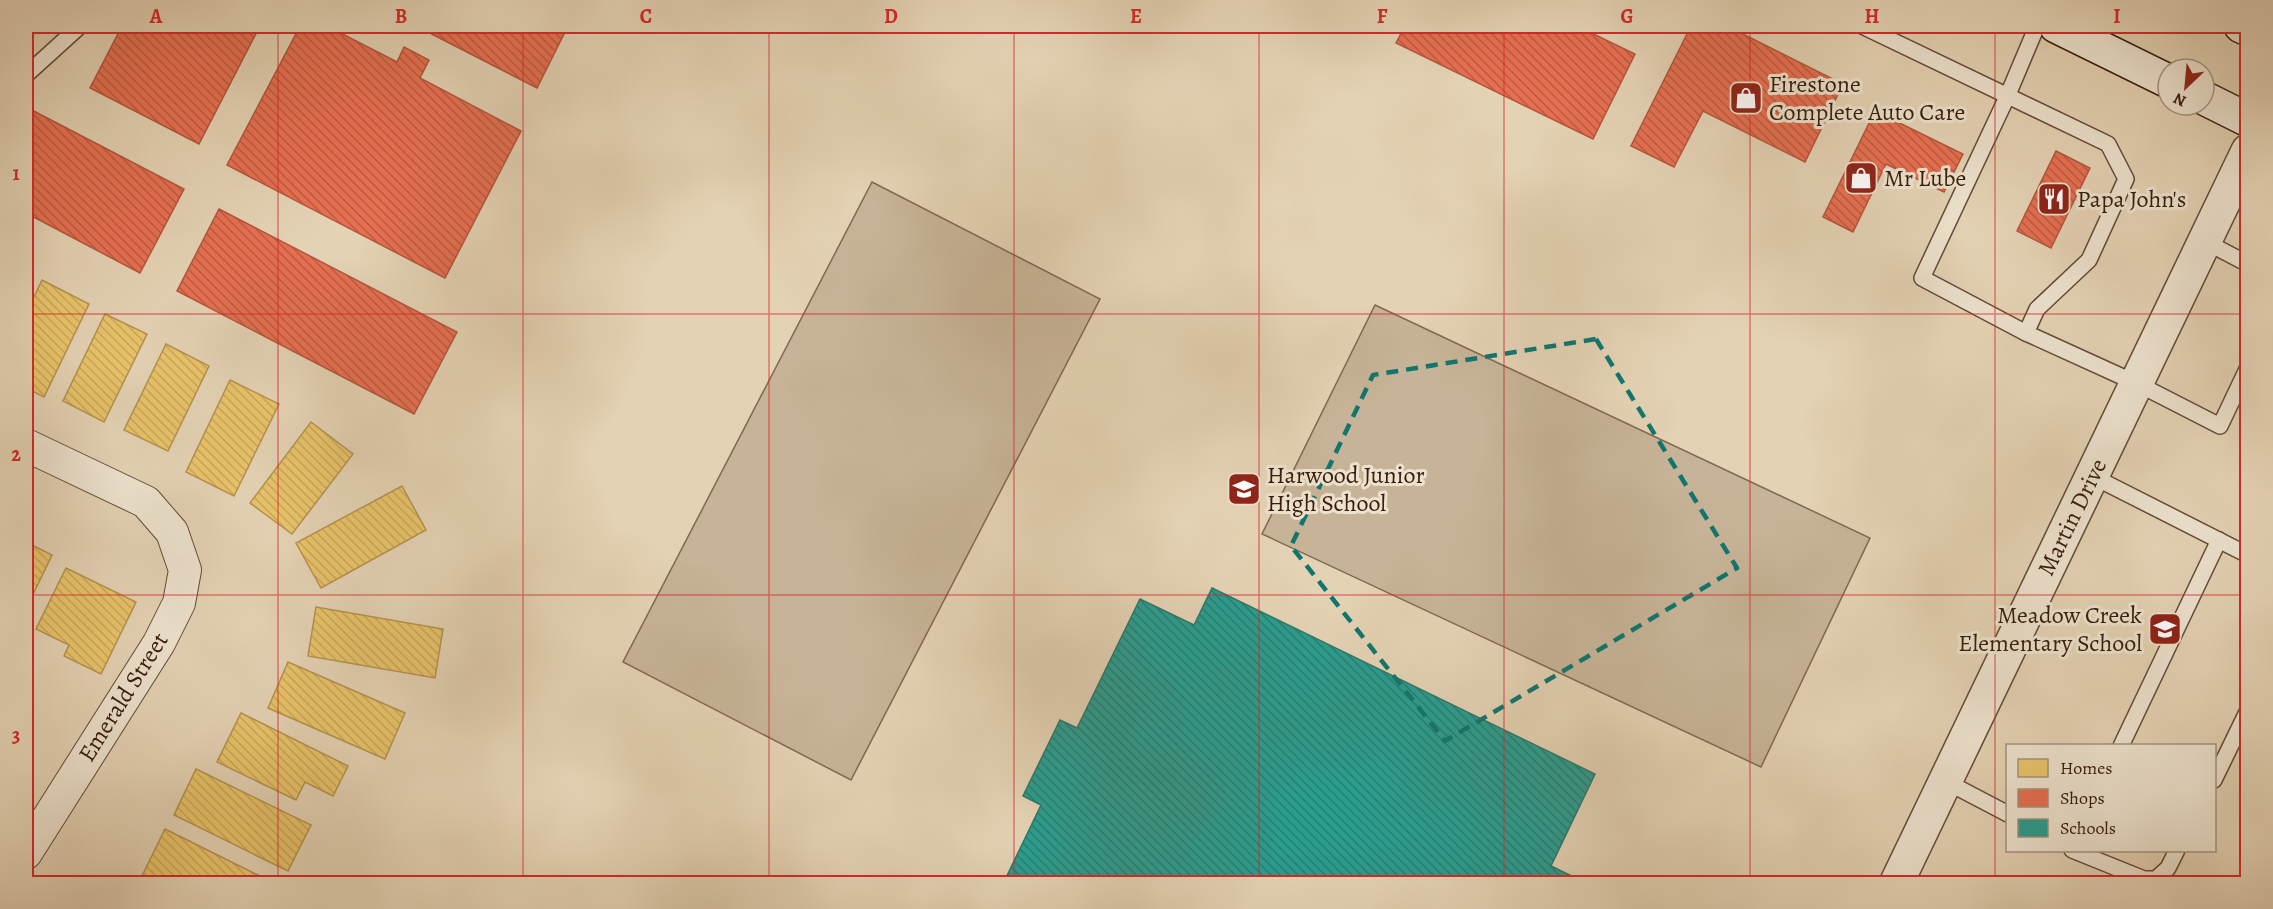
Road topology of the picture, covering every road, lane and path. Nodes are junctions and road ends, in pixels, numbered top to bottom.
1 (80, 26) edge
2 (1862, 26) edge
3 (2037, 26) edge
4 (2056, 26) edge
5 (2241, 26) edge
6 (2247, 29) edge
7 (1888, 31) edge
8 (26, 75) edge
9 (2156, 75) edge
10 (2007, 97) junction
11 (2216, 104) edge
12 (2247, 120) edge
13 (2247, 151) edge
14 (2204, 241) junction
15 (2247, 264) edge
16 (2026, 333) junction
17 (2247, 367) edge
18 (2136, 383) junction
19 (26, 445) edge
20 (2092, 476) junction
21 (2219, 540) junction
22 (2247, 555) edge
23 (2247, 710) edge
24 (2122, 744) edge
25 (2216, 776) edge
26 (1945, 781) junction
27 (2006, 812) edge
28 (2077, 852) edge
29 (2176, 852) edge
30 (26, 853) edge
31 (1896, 884) edge

1 - 8 lane
2 - 7 lane
3 - 10 lane
4 - 9 street
5 - 6 street
7 - 10 lane
10 - 16 lane
10 - 16 lane
11 - 12 street
13 - 14 street, Martin Drive
14 - 15 lane
14 - 18 street, Martin Drive
16 - 18 lane
17 - 18 lane
18 - 20 street, Martin Drive
19 - 30 street, Emerald Street
20 - 21 lane
20 - 26 street, Martin Drive
21 - 22 lane
21 - 24 lane
23 - 25 lane
26 - 27 lane
26 - 31 street, Martin Drive
28 - 29 lane

